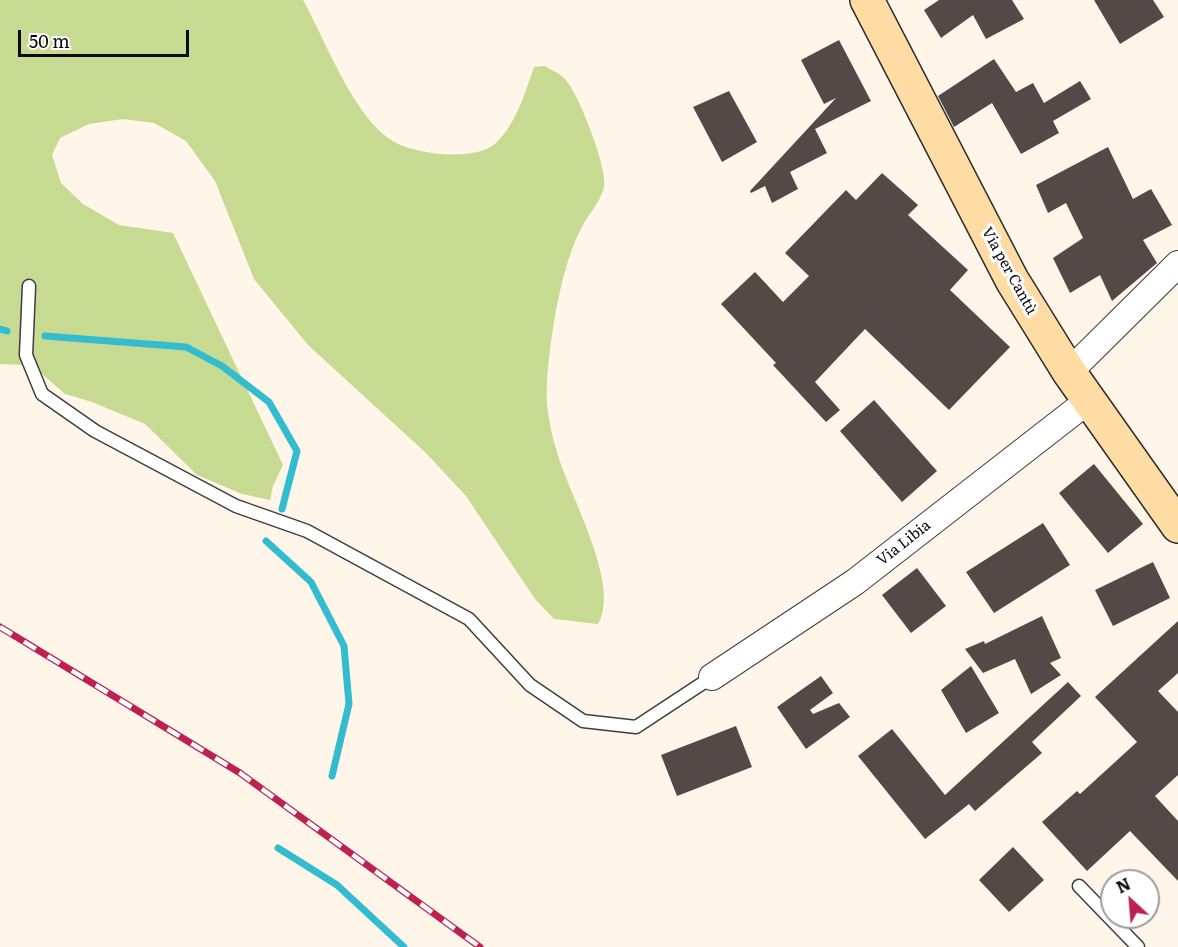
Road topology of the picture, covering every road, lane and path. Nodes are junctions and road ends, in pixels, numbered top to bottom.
1 (867, 0) edge
2 (1178, 264) edge
3 (29, 286) dead end
4 (1069, 372) junction
5 (1089, 400) junction
6 (1178, 526) edge
7 (712, 677) joint
8 (1079, 886) dead end
9 (1138, 947) edge

1 - 4 street, Via per Cantù
2 - 4 street
3 - 7 lane
4 - 5 street, Via per Cantù
5 - 6 street, Via per Cantù
5 - 7 street, Via Libia
8 - 9 lane

